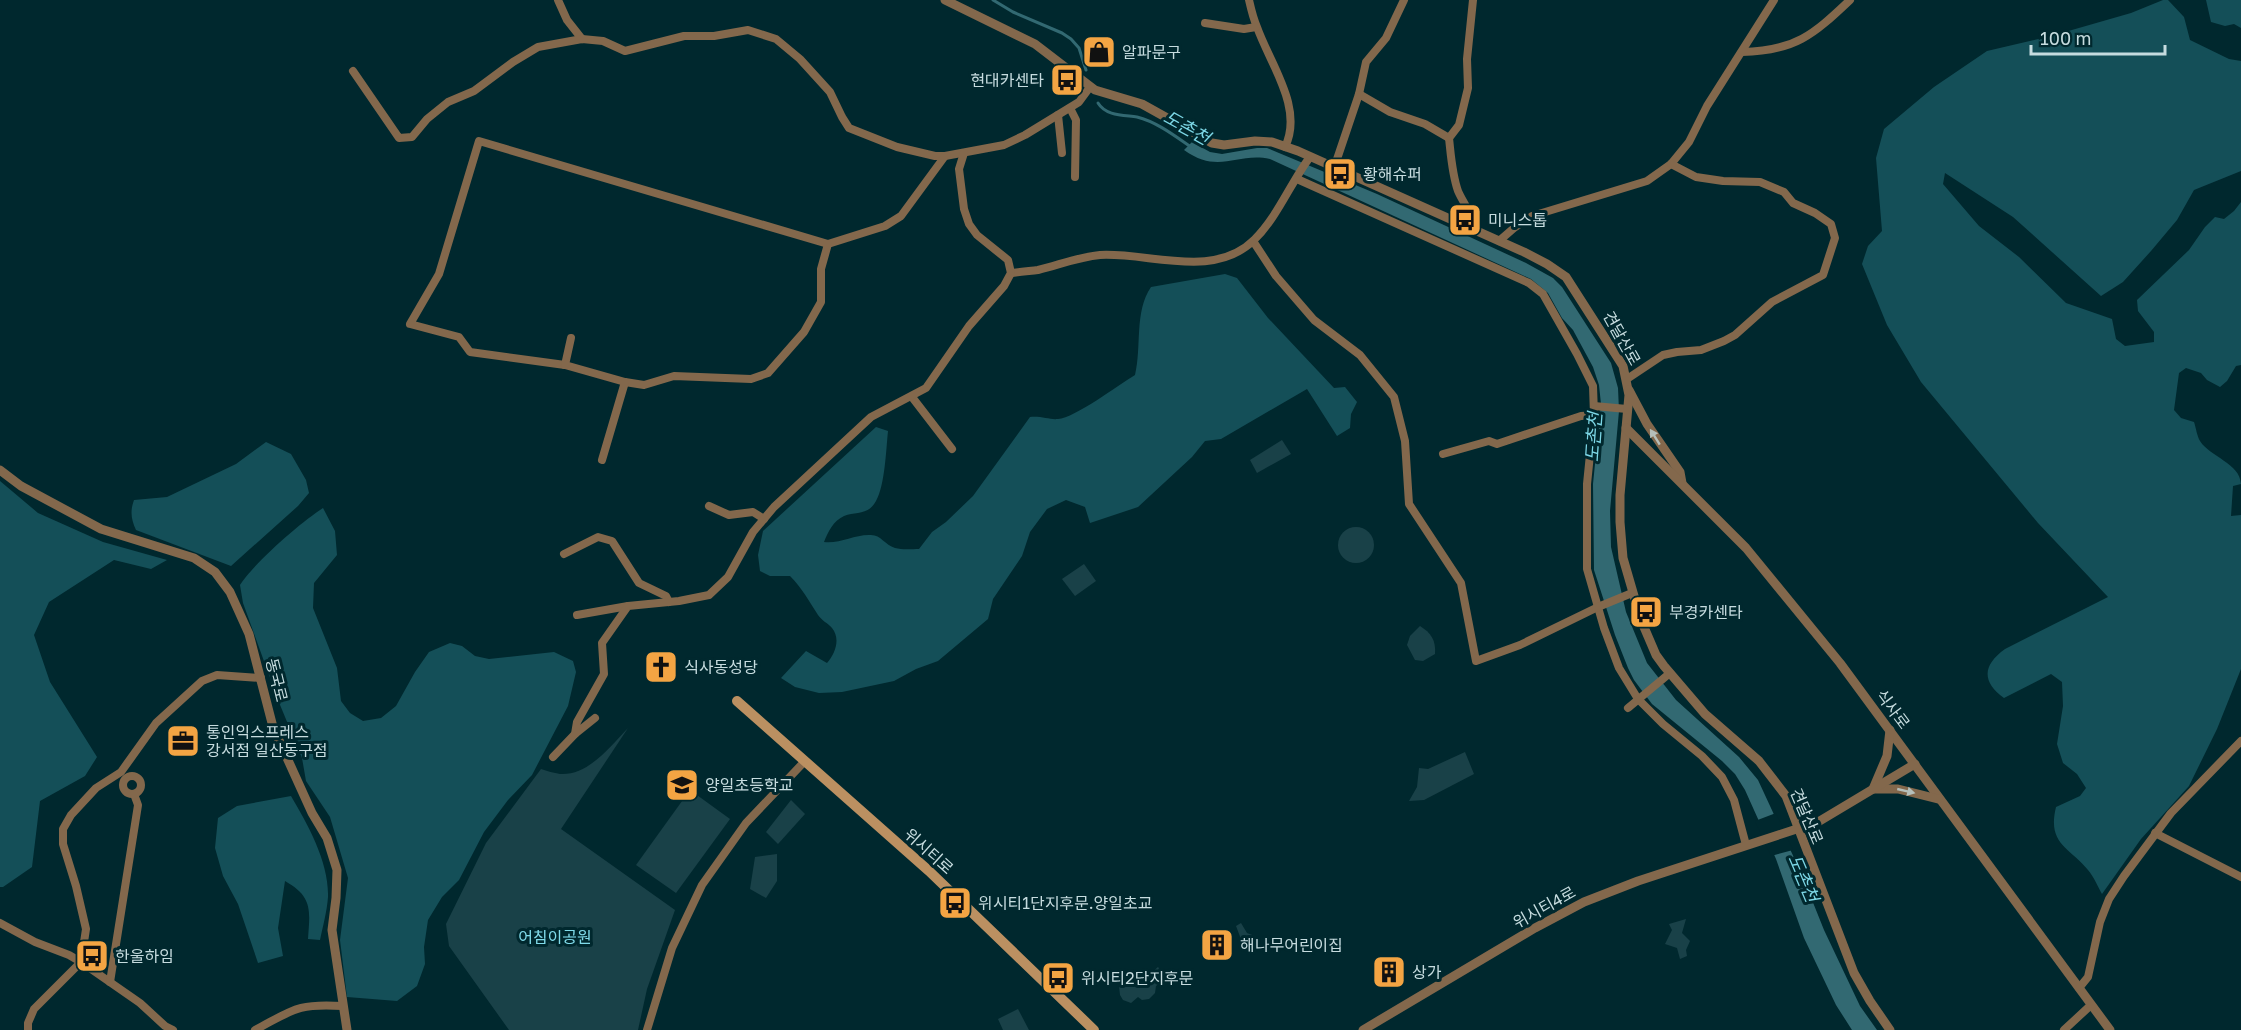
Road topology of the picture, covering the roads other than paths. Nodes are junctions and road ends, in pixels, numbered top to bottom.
1 (558, 0) edge
2 (945, 0) edge
3 (1249, 0) edge
4 (1404, 0) edge
5 (1473, 0) edge
6 (1774, 0) edge
7 (1850, 0) edge
8 (1205, 23) dead end
9 (1256, 27) junction
10 (582, 39) junction
11 (1742, 52) junction
12 (352, 71) dead end
13 (1090, 87) junction
14 (1359, 94) junction
15 (1070, 108) junction
16 (1058, 115) junction
17 (1449, 138) junction
18 (1285, 147) junction
19 (964, 153) junction
20 (1062, 153) dead end
21 (945, 156) junction
22 (1309, 159) junction
23 (1671, 164) junction
24 (1334, 168) junction
25 (1075, 177) dead end
26 (1297, 177) junction
27 (1475, 231) junction
28 (1253, 241) junction
29 (1499, 241) junction
30 (828, 244) junction
31 (1011, 273) junction
32 (571, 338) dead end
33 (565, 365) junction
34 (625, 382) junction
35 (1628, 384) junction
36 (912, 397) junction
37 (1596, 406) junction
38 (1625, 409) junction
39 (1594, 415) junction
40 (1626, 428) junction
41 (952, 449) dead end
42 (1443, 454) dead end
43 (602, 460) dead end
44 (0, 470) edge
45 (1682, 483) junction
46 (709, 506) dead end
47 (764, 519) junction
48 (564, 554) dead end
49 (1629, 595) junction
50 (669, 602) junction
51 (628, 606) junction
52 (1600, 606) junction
53 (577, 615) dead end
54 (1668, 675) junction
55 (261, 678) junction
56 (1640, 697) junction
57 (737, 701) dead end
58 (1628, 708) dead end
59 (595, 718) dead end
60 (1890, 730) junction
61 (575, 734) junction
62 (2241, 741) edge
63 (553, 757) dead end
64 (805, 761) junction
65 (1915, 764) junction
66 (123, 775) junction
67 (1873, 789) junction
68 (134, 794) junction
69 (1938, 799) junction
70 (1792, 830) junction
71 (2155, 833) junction
72 (1750, 844) junction
73 (2241, 876) edge
74 (0, 922) edge
75 (81, 962) junction
76 (110, 982) junction
77 (2079, 988) junction
78 (2091, 1005) junction
79 (342, 1006) junction
80 (28, 1030) edge
81 (173, 1030) edge
82 (255, 1030) edge
83 (347, 1030) edge
84 (647, 1030) edge
85 (1094, 1030) edge
86 (1363, 1030) edge
87 (1890, 1030) edge
88 (2064, 1030) edge
89 (2110, 1030) edge

1 - 10 street
2 - 13 street, 견달산로
3 - 9 street
4 - 14 street
5 - 17 street
6 - 11 street
7 - 11 street
8 - 9 street
9 - 18 street
10 - 12 street
10 - 21 street
11 - 23 street
13 - 15 street
13 - 18 street, 견달산로
14 - 17 street
14 - 24 street
15 - 16 street
15 - 25 street
16 - 19 street
16 - 20 street
17 - 27 street
18 - 22 street, 견달산로
19 - 21 street
19 - 31 street
21 - 30 street
22 - 24 street, 견달산로
22 - 26 street
23 - 29 street
23 - 35 street
24 - 27 street, 견달산로
26 - 28 street
26 - 37 street
27 - 29 street, 견달산로
28 - 31 street
28 - 52 street
29 - 35 street, 견달산로
30 - 33 street
30 - 34 street
31 - 36 street
32 - 33 street
33 - 34 street
34 - 43 street
35 - 38 street, 견달산로
45 -> 35 street
36 - 41 street
36 - 47 street
37 - 38 street
37 - 39 street
38 - 40 street, 견달산로
39 - 42 street
39 - 52 street
40 - 45 street, 식사로
40 - 49 street, 견달산로
44 - 55 street, 동국로
45 - 60 street, 식사로
46 - 47 street
47 - 50 street
48 - 50 street
49 - 52 street
49 - 54 street, 견달산로
50 - 51 street
51 - 53 street
51 - 61 street
52 - 56 street
54 - 56 street
54 - 70 street, 견달산로
55 - 66 street
55 - 79 street, 동국로
56 - 58 street
56 - 72 street
57 - 64 main road, 위시티로
59 - 61 street
60 - 65 street, 식사로
60 - 67 street
61 - 63 street
62 - 71 street
64 - 84 street
64 - 85 main road, 위시티로
65 - 67 street
65 - 69 street, 식사로
66 - 68 street
66 - 68 street
66 - 75 street
67 -> 69 street
67 - 70 street
68 - 76 street
69 - 77 street, 식사로
70 - 72 street, 위시티4로
70 - 87 street, 견달산로
71 - 73 street
71 - 77 street
72 - 86 street, 위시티4로
74 - 75 street
75 - 76 street
75 - 80 street
76 - 81 street
77 - 78 street, 식사로
78 - 88 street
78 - 89 street, 식사로
79 - 82 street
79 - 83 street, 동국로

